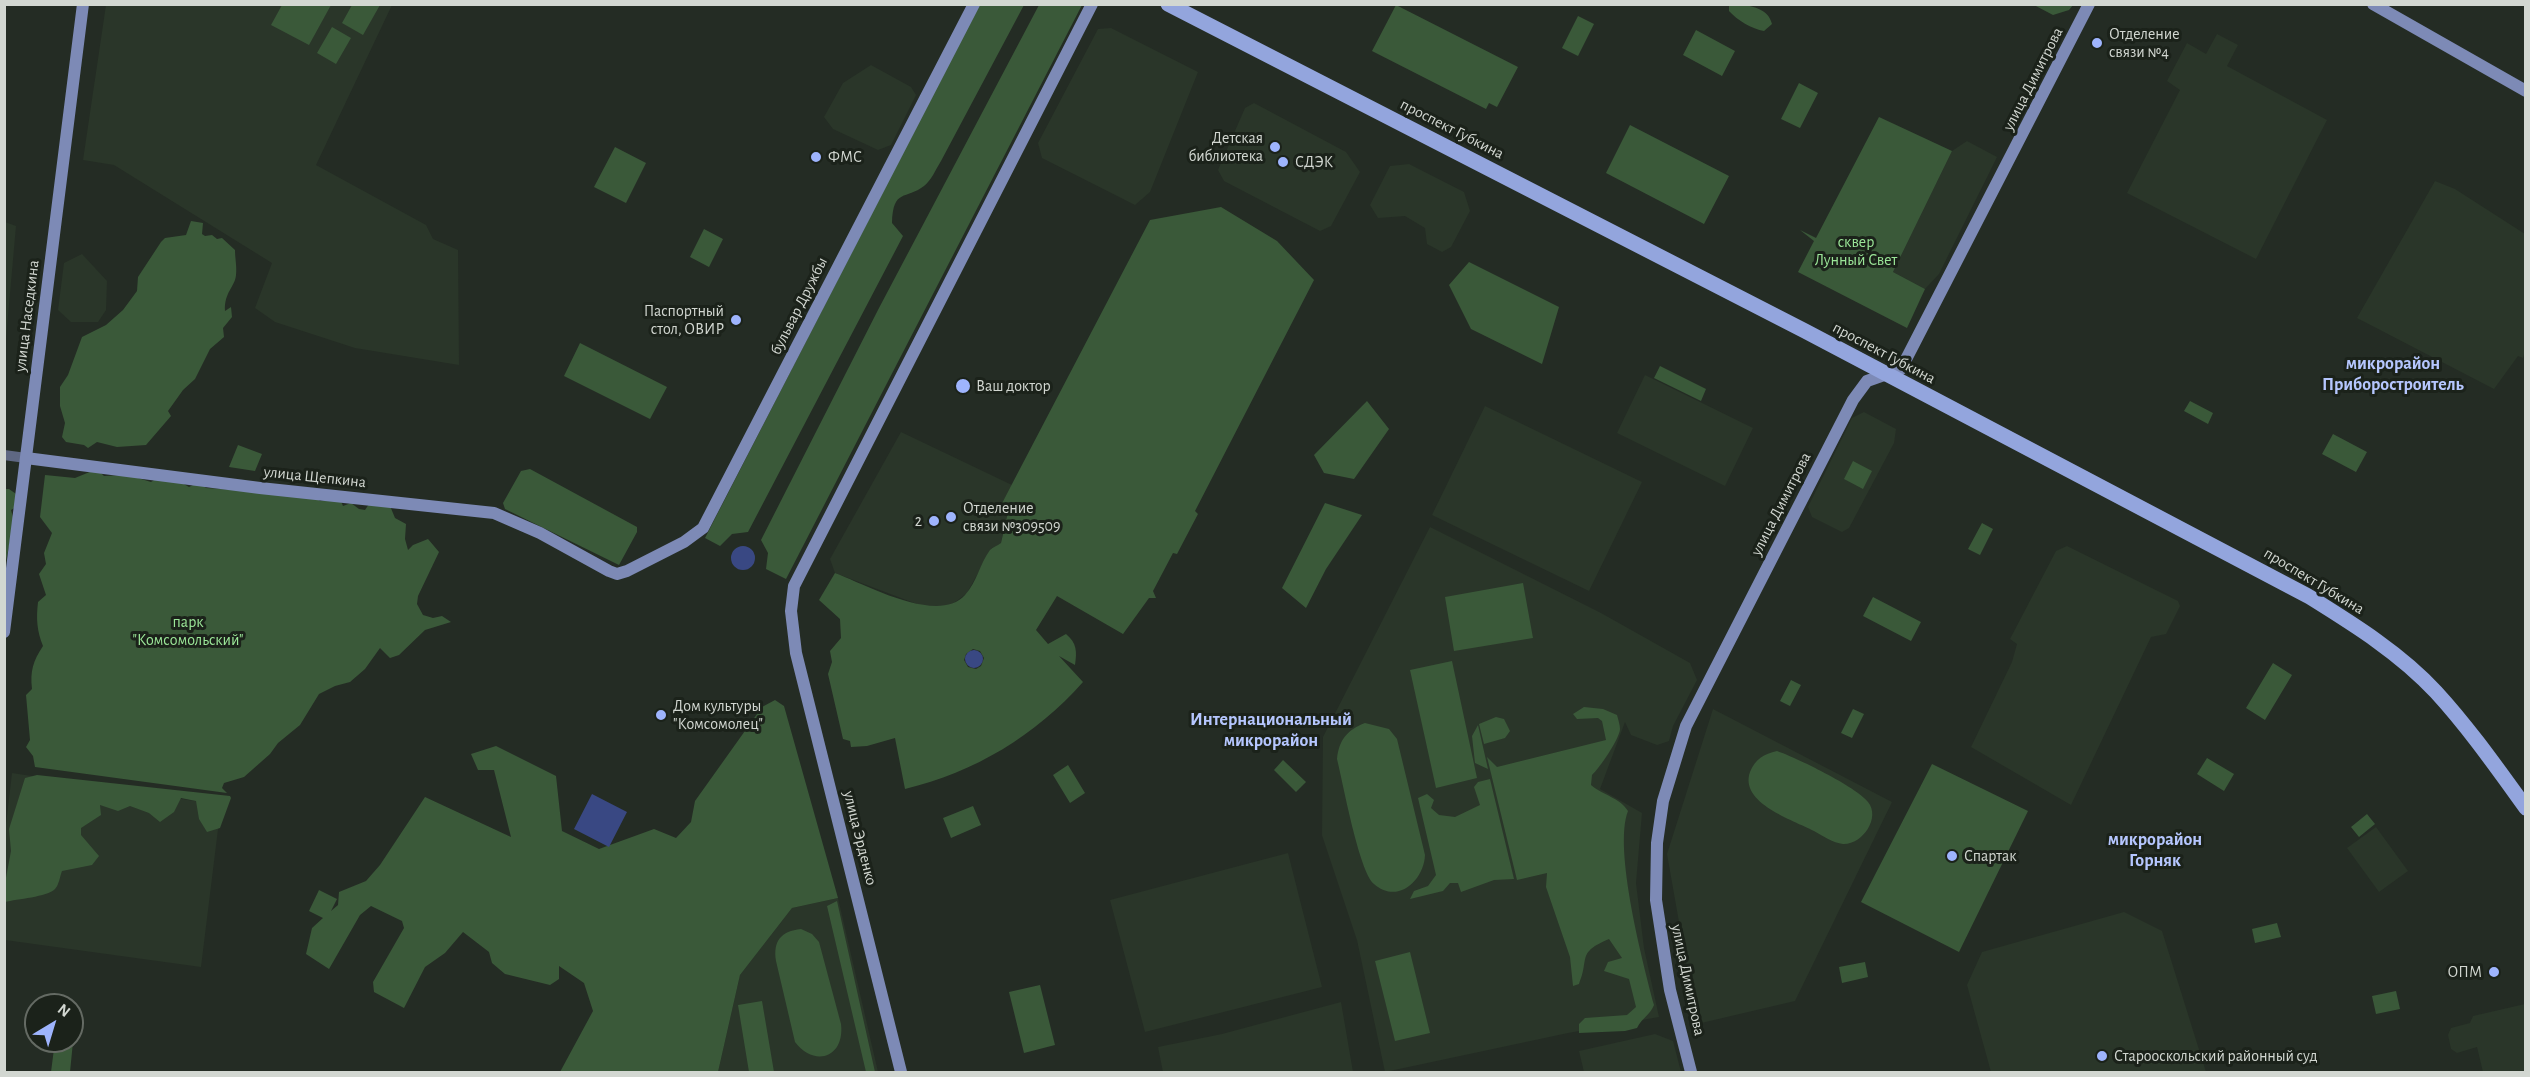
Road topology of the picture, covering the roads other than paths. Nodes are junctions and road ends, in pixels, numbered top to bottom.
1 (83, 4) edge
2 (974, 4) edge
3 (1092, 4) edge
4 (1168, 4) edge
5 (2089, 4) edge
6 (2373, 4) edge
7 (2526, 91) edge
8 (1884, 374) junction
9 (4, 455) edge
10 (26, 458) junction
11 (609, 571) joint
12 (4, 632) edge
13 (2526, 808) edge
14 (901, 1072) edge
15 (1691, 1072) edge

1 - 10 main road, улица Наседкина
2 - 11 main road, бульвар Дружбы
3 - 14 main road, улица Эрденко
4 - 8 main road, проспект Губкина
5 - 8 main road, улица Димитрова
6 - 7 main road
8 - 13 main road, проспект Губкина
8 - 15 main road, улица Димитрова
9 - 10 street, улица Щепкина
10 - 11 main road, улица Щепкина
10 - 12 main road, улица Наседкина

